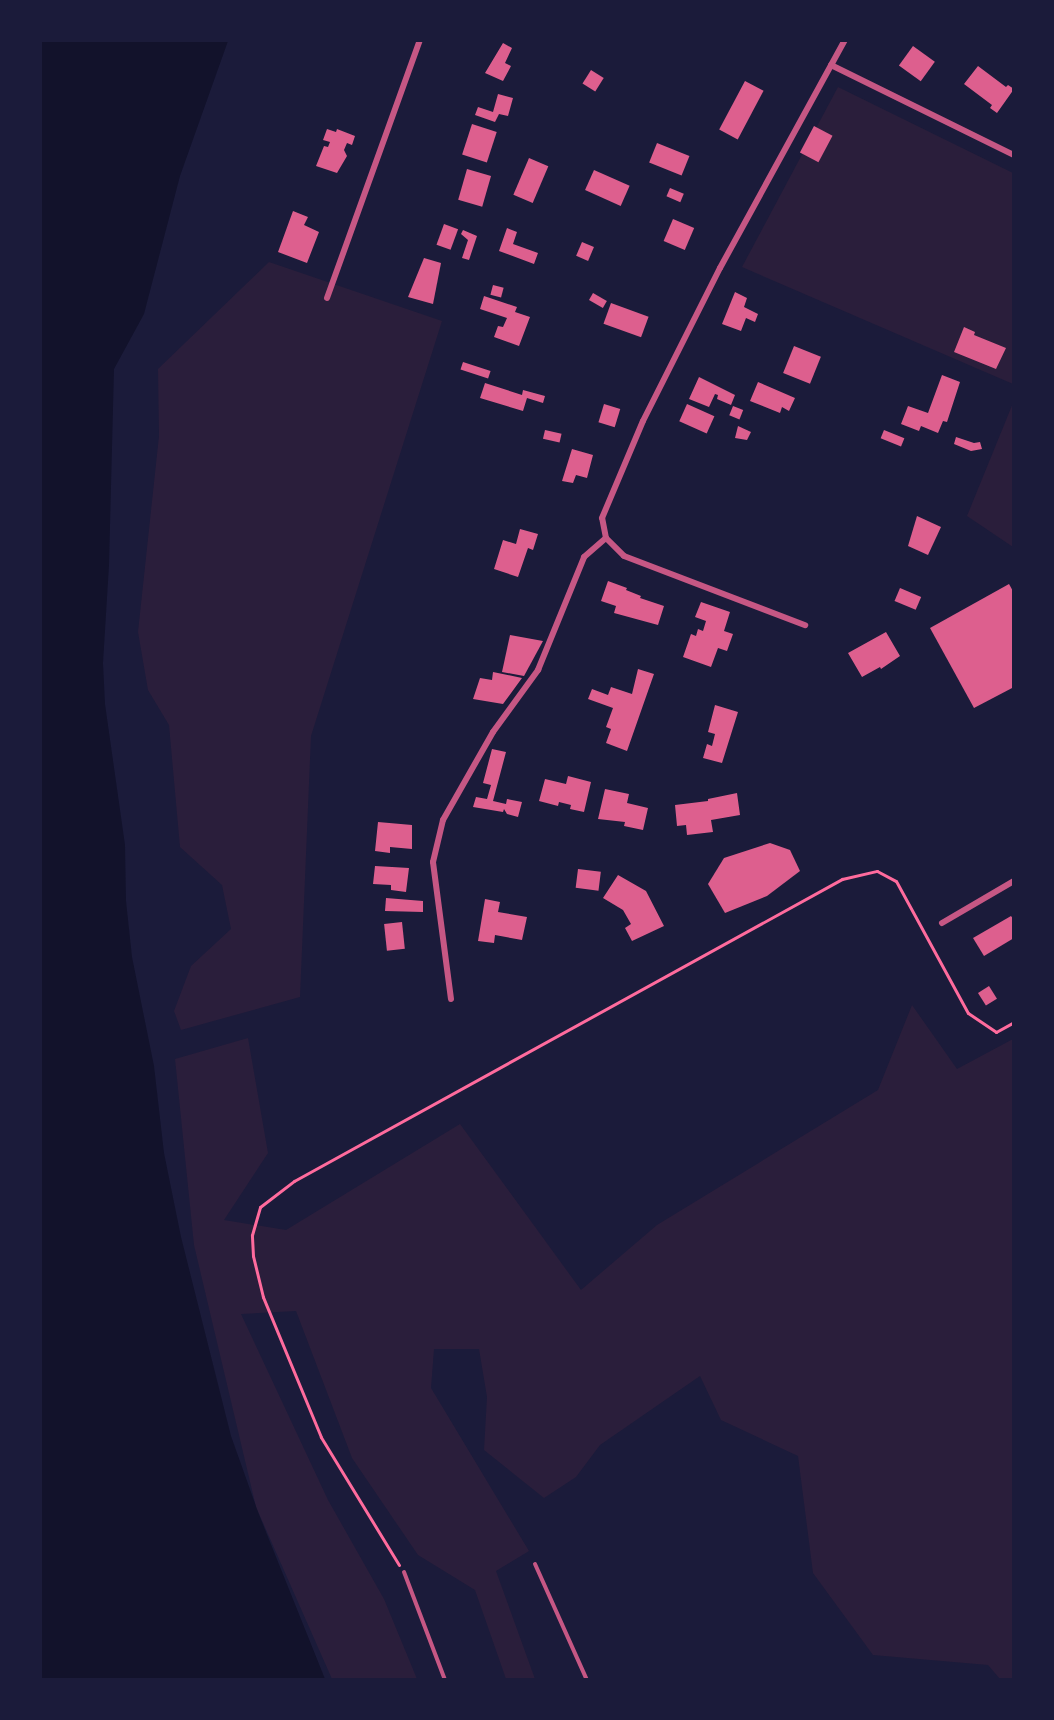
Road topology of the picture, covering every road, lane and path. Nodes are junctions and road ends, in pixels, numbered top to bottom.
1 (420, 40) edge
2 (845, 40) edge
3 (831, 65) junction
4 (1014, 155) edge
5 (327, 298) dead end
6 (606, 538) junction
7 (804, 625) dead end
8 (1014, 881) edge
9 (942, 923) dead end
10 (451, 999) dead end
11 (1014, 1022) edge
12 (535, 1564) dead end
13 (404, 1572) joint
14 (445, 1680) edge
15 (588, 1680) edge

1 - 5 street
2 - 3 street
3 - 4 street
3 - 6 street
6 - 7 street
6 - 10 street
8 - 9 street
11 - 13 path
12 - 15 lane
13 - 14 lane

